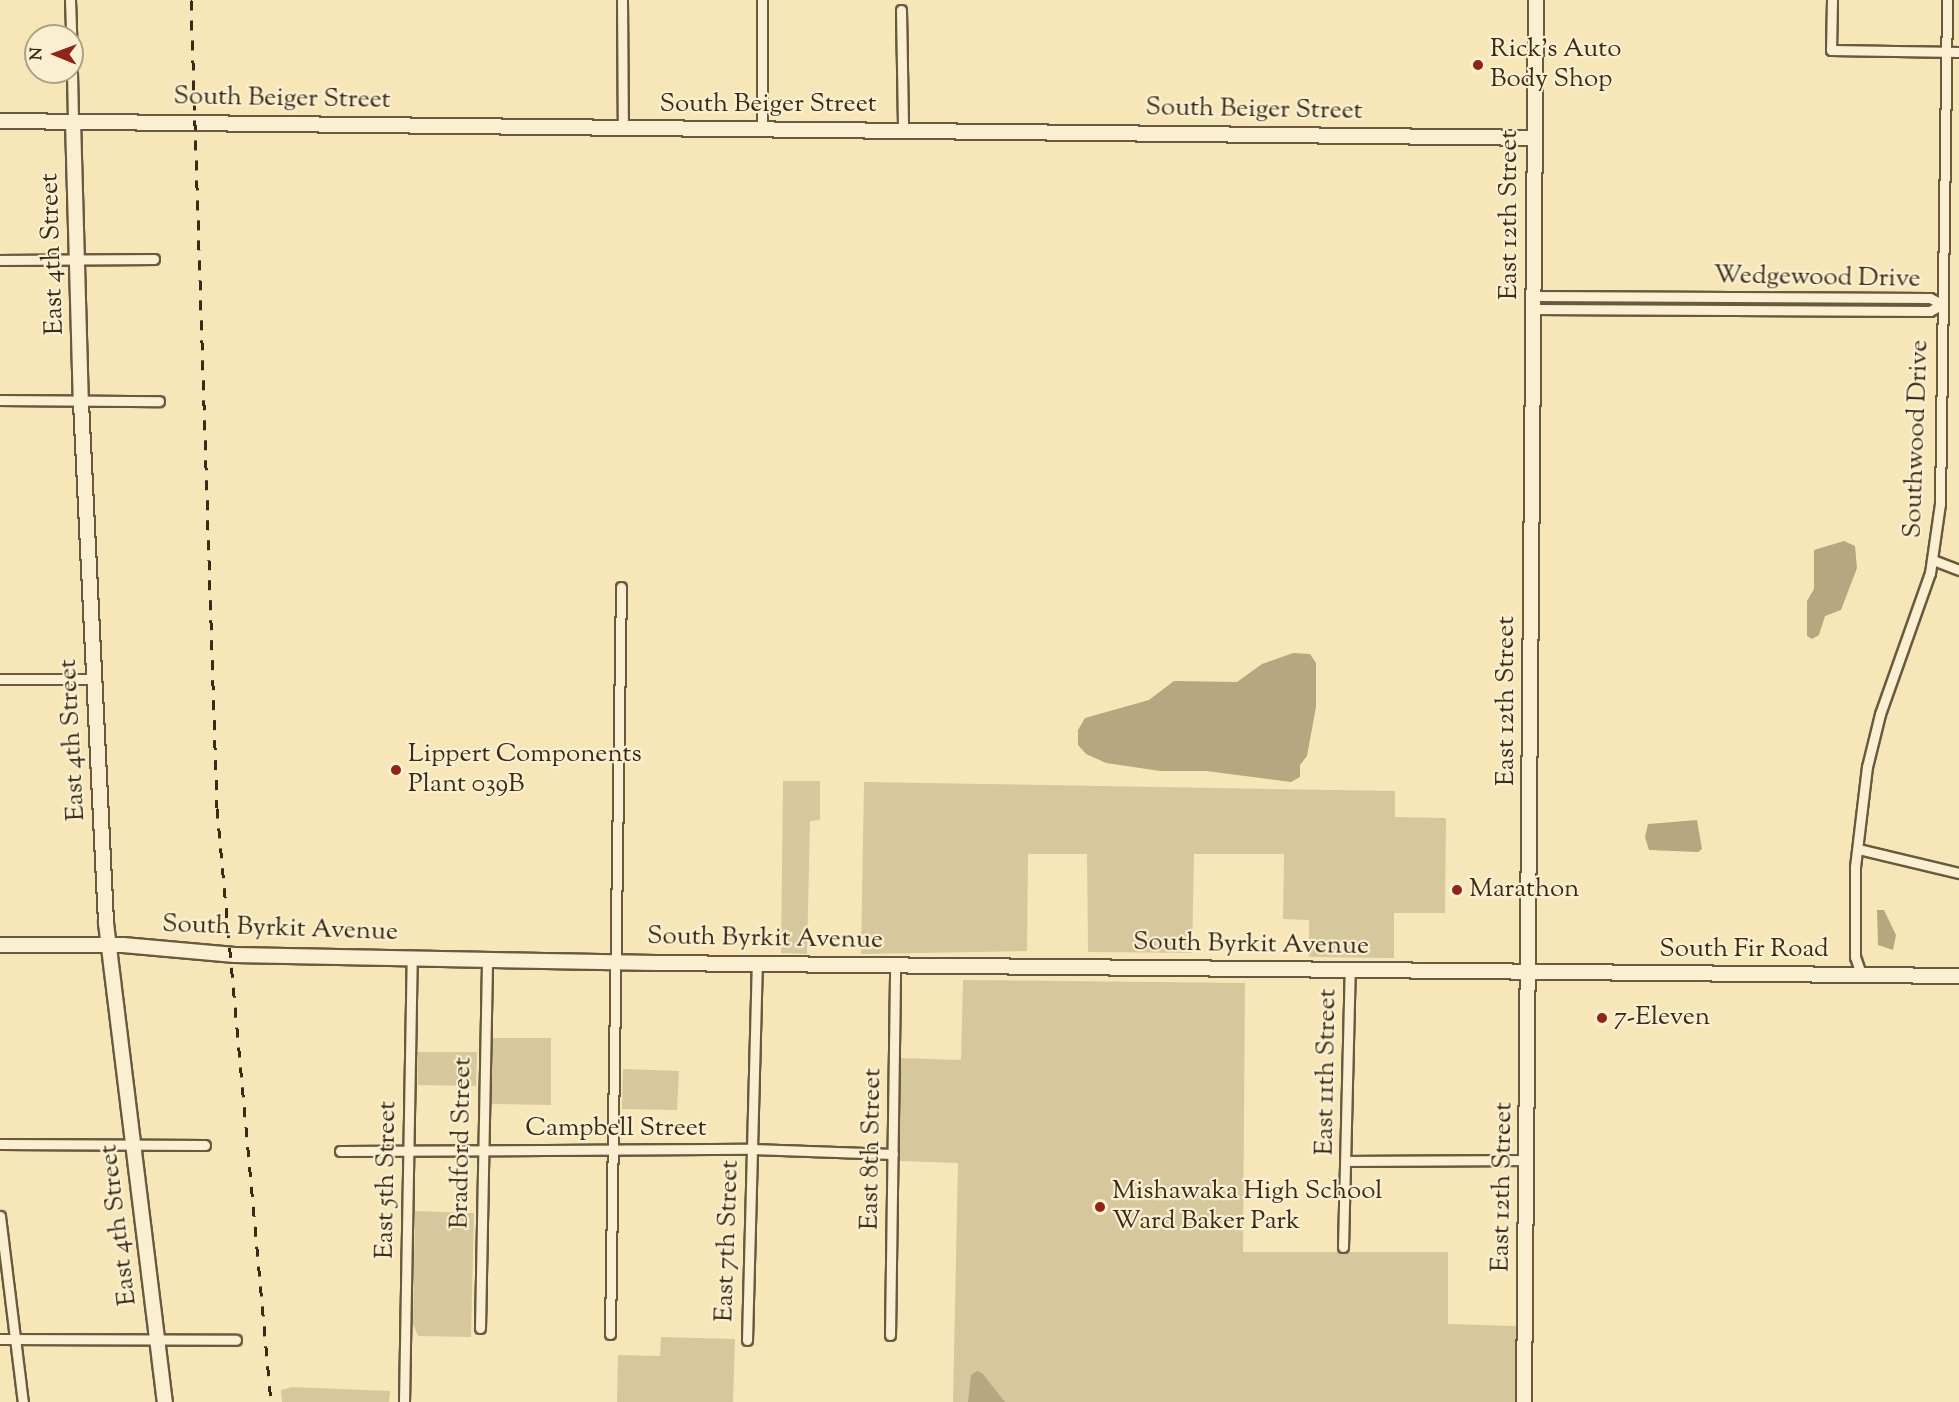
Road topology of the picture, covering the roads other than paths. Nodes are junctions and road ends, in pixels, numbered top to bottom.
1 (70, 0) edge
2 (622, 0) edge
3 (762, 0) edge
4 (1536, 0) edge
5 (1832, 0) edge
6 (1947, 0) edge
7 (901, 10) dead end
8 (70, 24) edge
9 (1946, 52) junction
10 (1959, 52) edge
11 (72, 84) edge
12 (0, 121) edge
13 (73, 121) junction
14 (762, 128) junction
15 (623, 129) junction
16 (903, 130) junction
17 (1535, 138) junction
18 (154, 259) dead end
19 (0, 260) edge
20 (77, 261) junction
21 (1534, 303) junction
22 (1942, 304) junction
23 (0, 400) edge
24 (159, 401) dead end
25 (81, 402) junction
26 (1933, 560) junction
27 (1959, 570) edge
28 (621, 587) dead end
29 (0, 679) edge
30 (94, 679) junction
31 (1858, 849) junction
32 (1959, 873) edge
33 (0, 945) edge
34 (109, 945) junction
35 (412, 958) junction
36 (486, 959) junction
37 (616, 962) junction
38 (757, 963) junction
39 (895, 965) junction
40 (1350, 970) junction
41 (1529, 972) junction
42 (1861, 974) junction
43 (1959, 976) edge
44 (0, 1144) edge
45 (205, 1145) dead end
46 (134, 1146) junction
47 (752, 1149) junction
48 (483, 1150) junction
49 (613, 1150) junction
50 (340, 1151) dead end
51 (409, 1152) junction
52 (893, 1154) junction
53 (1527, 1160) junction
54 (1346, 1161) junction
55 (0, 1216) edge
56 (1343, 1247) dead end
57 (480, 1328) dead end
58 (610, 1334) dead end
59 (890, 1335) dead end
60 (0, 1339) edge
61 (15, 1339) junction
62 (236, 1340) dead end
63 (747, 1340) dead end
64 (157, 1341) junction
65 (23, 1402) edge
66 (165, 1402) edge
67 (405, 1402) edge
68 (1524, 1402) edge

1 - 8 street
2 - 15 street
3 - 14 street
4 - 17 street, East 12th Street
5 - 9 street
6 - 9 street, Southwood Drive
7 - 16 street
9 - 10 street
9 - 22 street, Southwood Drive
11 - 13 street, East 4th Street
12 - 13 street, South Beiger Street
13 - 15 street, South Beiger Street
13 - 20 street, East 4th Street
14 - 15 street, South Beiger Street
14 - 16 street, South Beiger Street
16 - 17 street, South Beiger Street
17 - 21 street, East 12th Street
18 - 20 street
19 - 20 street
20 - 25 street, East 4th Street
21 - 22 street, Wedgewood Drive
21 - 41 street, East 12th Street
22 - 26 street, Southwood Drive
23 - 25 street
24 - 25 street
25 - 30 street, East 4th Street
26 - 27 street
26 - 31 street, Southwood Drive
28 - 37 street
29 - 30 street
30 - 34 street, East 4th Street
31 - 32 street
31 - 42 street, Southwood Drive
33 - 34 street, South Byrkit Avenue
34 - 35 street, South Byrkit Avenue
34 - 46 street, East 4th Street
35 - 36 street, South Byrkit Avenue
35 - 51 street, East 5th Street
36 - 37 street, South Byrkit Avenue
36 - 48 street, Bradford Street
37 - 38 street, South Byrkit Avenue
37 - 49 street
38 - 39 street, South Byrkit Avenue
38 - 47 street, East 7th Street
39 - 40 street, South Byrkit Avenue
39 - 52 street, East 8th Street
40 - 41 street, South Byrkit Avenue
40 - 54 street, East 11th Street
41 - 42 street, South Fir Road
41 - 53 street, East 12th Street
42 - 43 street, South Fir Road
44 - 46 street
45 - 46 street
46 - 64 street, East 4th Street
47 - 49 street, Campbell Street
47 - 52 street, Campbell Street
47 - 63 street, East 7th Street
48 - 49 street, Campbell Street
48 - 51 street, Campbell Street
48 - 57 street, Bradford Street
49 - 58 street
50 - 51 street, Campbell Street
51 - 67 street, East 5th Street
52 - 59 street, East 8th Street
53 - 54 street
53 - 68 street, East 12th Street
54 - 56 street, East 11th Street
55 - 61 street
60 - 61 street
61 - 64 street
61 - 65 street
62 - 64 street
64 - 66 street, East 4th Street

